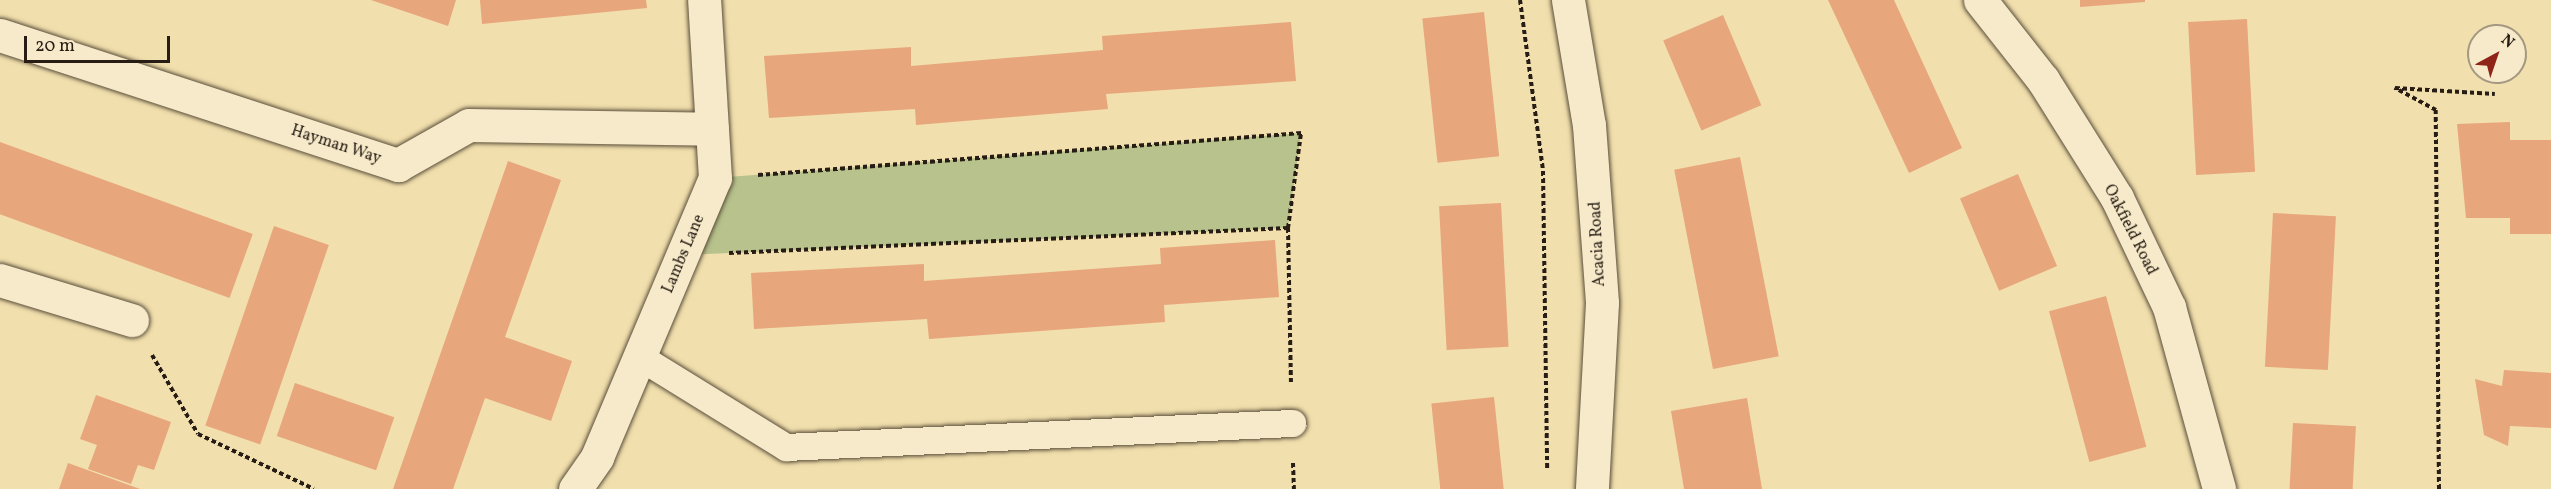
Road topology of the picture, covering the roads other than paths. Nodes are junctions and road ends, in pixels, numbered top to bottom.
1 (704, 0) edge
2 (1568, 0) edge
3 (1980, 0) edge
4 (0, 35) edge
5 (712, 129) junction
6 (0, 280) edge
7 (132, 320) road end
8 (640, 357) junction
9 (1292, 423) road end
10 (574, 489) edge
11 (1592, 489) edge
12 (2219, 489) edge

1 - 5 street, Lambs Lane
2 - 11 street, Acacia Road
3 - 12 street, Oakfield Road
4 - 5 street, Hayman Way
5 - 8 street, Lambs Lane
6 - 7 street
8 - 9 lane
8 - 10 street, Lambs Lane

